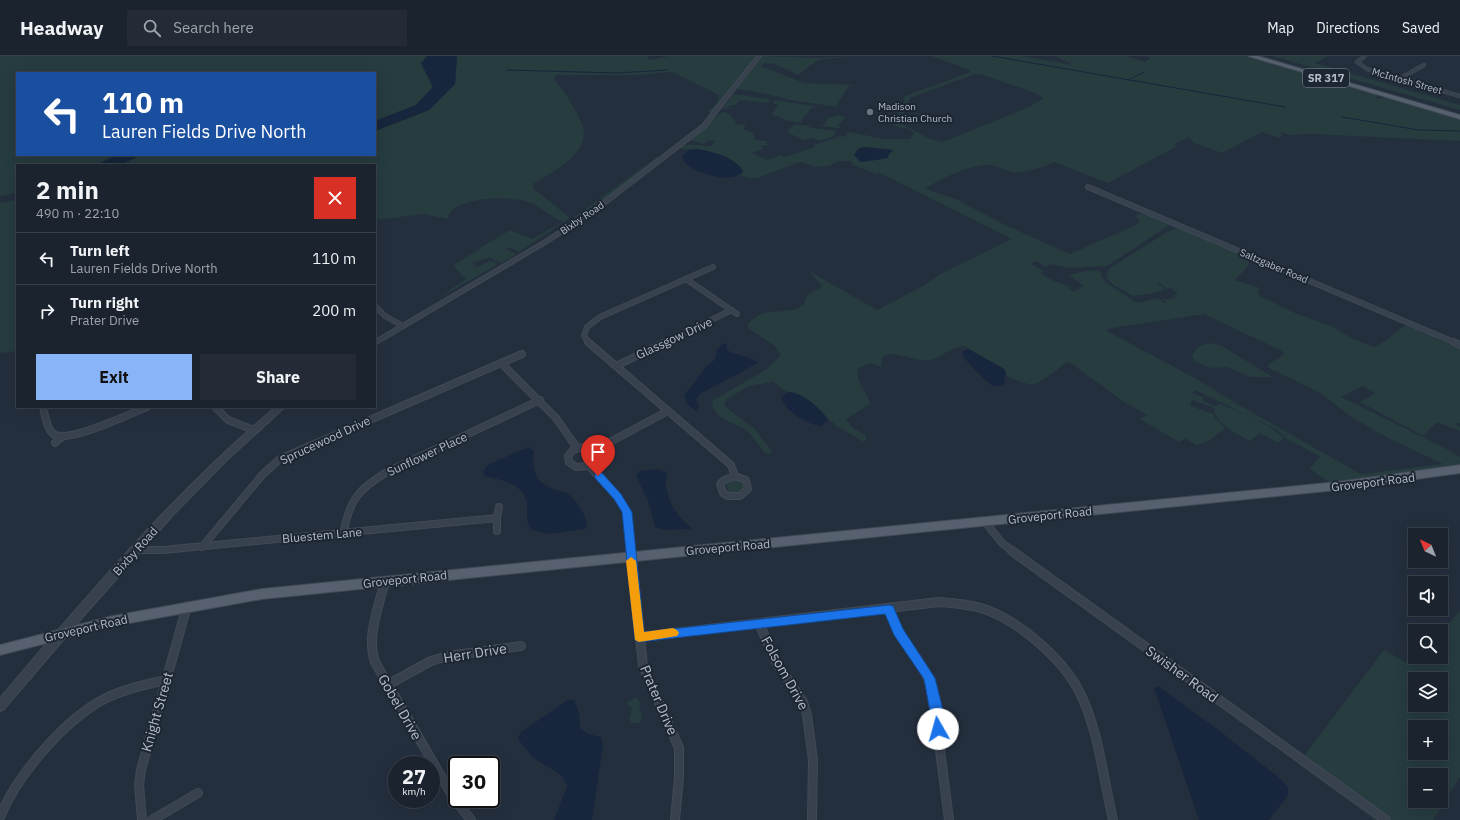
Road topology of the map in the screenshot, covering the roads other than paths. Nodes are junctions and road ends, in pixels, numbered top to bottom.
1 (1252, 56) edge
2 (1267, 56) edge
3 (1365, 56) edge
4 (757, 59) edge
5 (1424, 65) dead end
6 (1400, 79) junction
7 (1459, 94) edge
8 (1460, 111) edge
9 (1460, 117) edge
10 (1088, 187) dead end
11 (713, 267) dead end
12 (686, 279) junction
13 (376, 307) edge
14 (403, 326) junction
15 (376, 342) edge
16 (1460, 345) edge
17 (522, 354) dead end
18 (501, 363) junction
19 (616, 366) junction
20 (540, 400) junction
21 (42, 408) edge
22 (144, 408) edge
23 (216, 408) edge
24 (280, 408) edge
25 (668, 411) junction
26 (254, 430) junction
27 (62, 436) junction
28 (55, 443) dead end
29 (577, 448) junction
30 (595, 450) junction
31 (589, 466) junction
32 (1460, 470) edge
33 (735, 476) dead end
34 (499, 507) dead end
35 (498, 518) junction
36 (985, 522) junction
37 (497, 530) dead end
38 (343, 534) junction
39 (202, 547) junction
40 (136, 550) junction
41 (630, 556) junction
42 (386, 581) junction
43 (187, 606) junction
44 (889, 609) junction
45 (759, 623) junction
46 (63, 633) junction
47 (639, 637) junction
48 (521, 646) dead end
49 (0, 650) edge
50 (167, 680) junction
51 (387, 685) junction
52 (0, 706) edge
53 (198, 793) dead end
54 (0, 817) edge
55 (142, 820) edge
56 (152, 820) edge
57 (471, 820) edge
58 (675, 820) edge
59 (812, 820) edge
60 (949, 820) edge
61 (1113, 820) edge
62 (1386, 820) edge

1 - 9 main road, SR 317
2 - 8 main road, SR 317
3 - 6 street, McIntosh Street
4 - 14 street, Bixby Road
5 - 6 street
6 - 7 street, McIntosh Street
10 - 16 street, Saltzgaber Road
11 - 12 street
12 - 19 street
12 - 19 street, Glassgow Drive
13 - 14 street
14 - 15 street, Bixby Road
17 - 18 street, Sprucewood Drive
18 - 20 street
18 - 39 street, Sprucewood Drive
19 - 25 street
20 - 29 street
20 - 38 street, Sunflower Place
21 - 27 street
22 - 27 street
23 - 26 street
24 - 26 street, Bixby Road
25 - 30 street
25 - 33 street
26 - 40 street, Bixby Road
27 - 28 street
29 - 30 street
29 - 31 street
30 - 31 street
31 - 41 street, Prater Drive
32 - 36 main road, Groveport Road
34 - 35 street
35 - 37 street
35 - 38 street, Bluestem Lane
36 - 41 main road, Groveport Road
36 - 62 street, Swisher Road
38 - 39 street, Bluestem Lane
39 - 40 street, Bluestem Lane
40 - 46 street, Bixby Road
41 - 42 main road, Groveport Road
41 - 47 street, Prater Drive
42 - 43 main road, Groveport Road
42 - 51 street, Gobel Drive
43 - 46 main road, Groveport Road
43 - 50 street, Knight Street
44 - 45 street
44 - 60 street
44 - 61 street
45 - 47 street
45 - 59 street, Folsom Drive
46 - 49 main road, Groveport Road
46 - 52 street, Bixby Road
47 - 58 street, Prater Drive
48 - 51 street, Herr Drive
50 - 54 street
50 - 55 street, Knight Street
51 - 57 street, Gobel Drive
53 - 56 street

